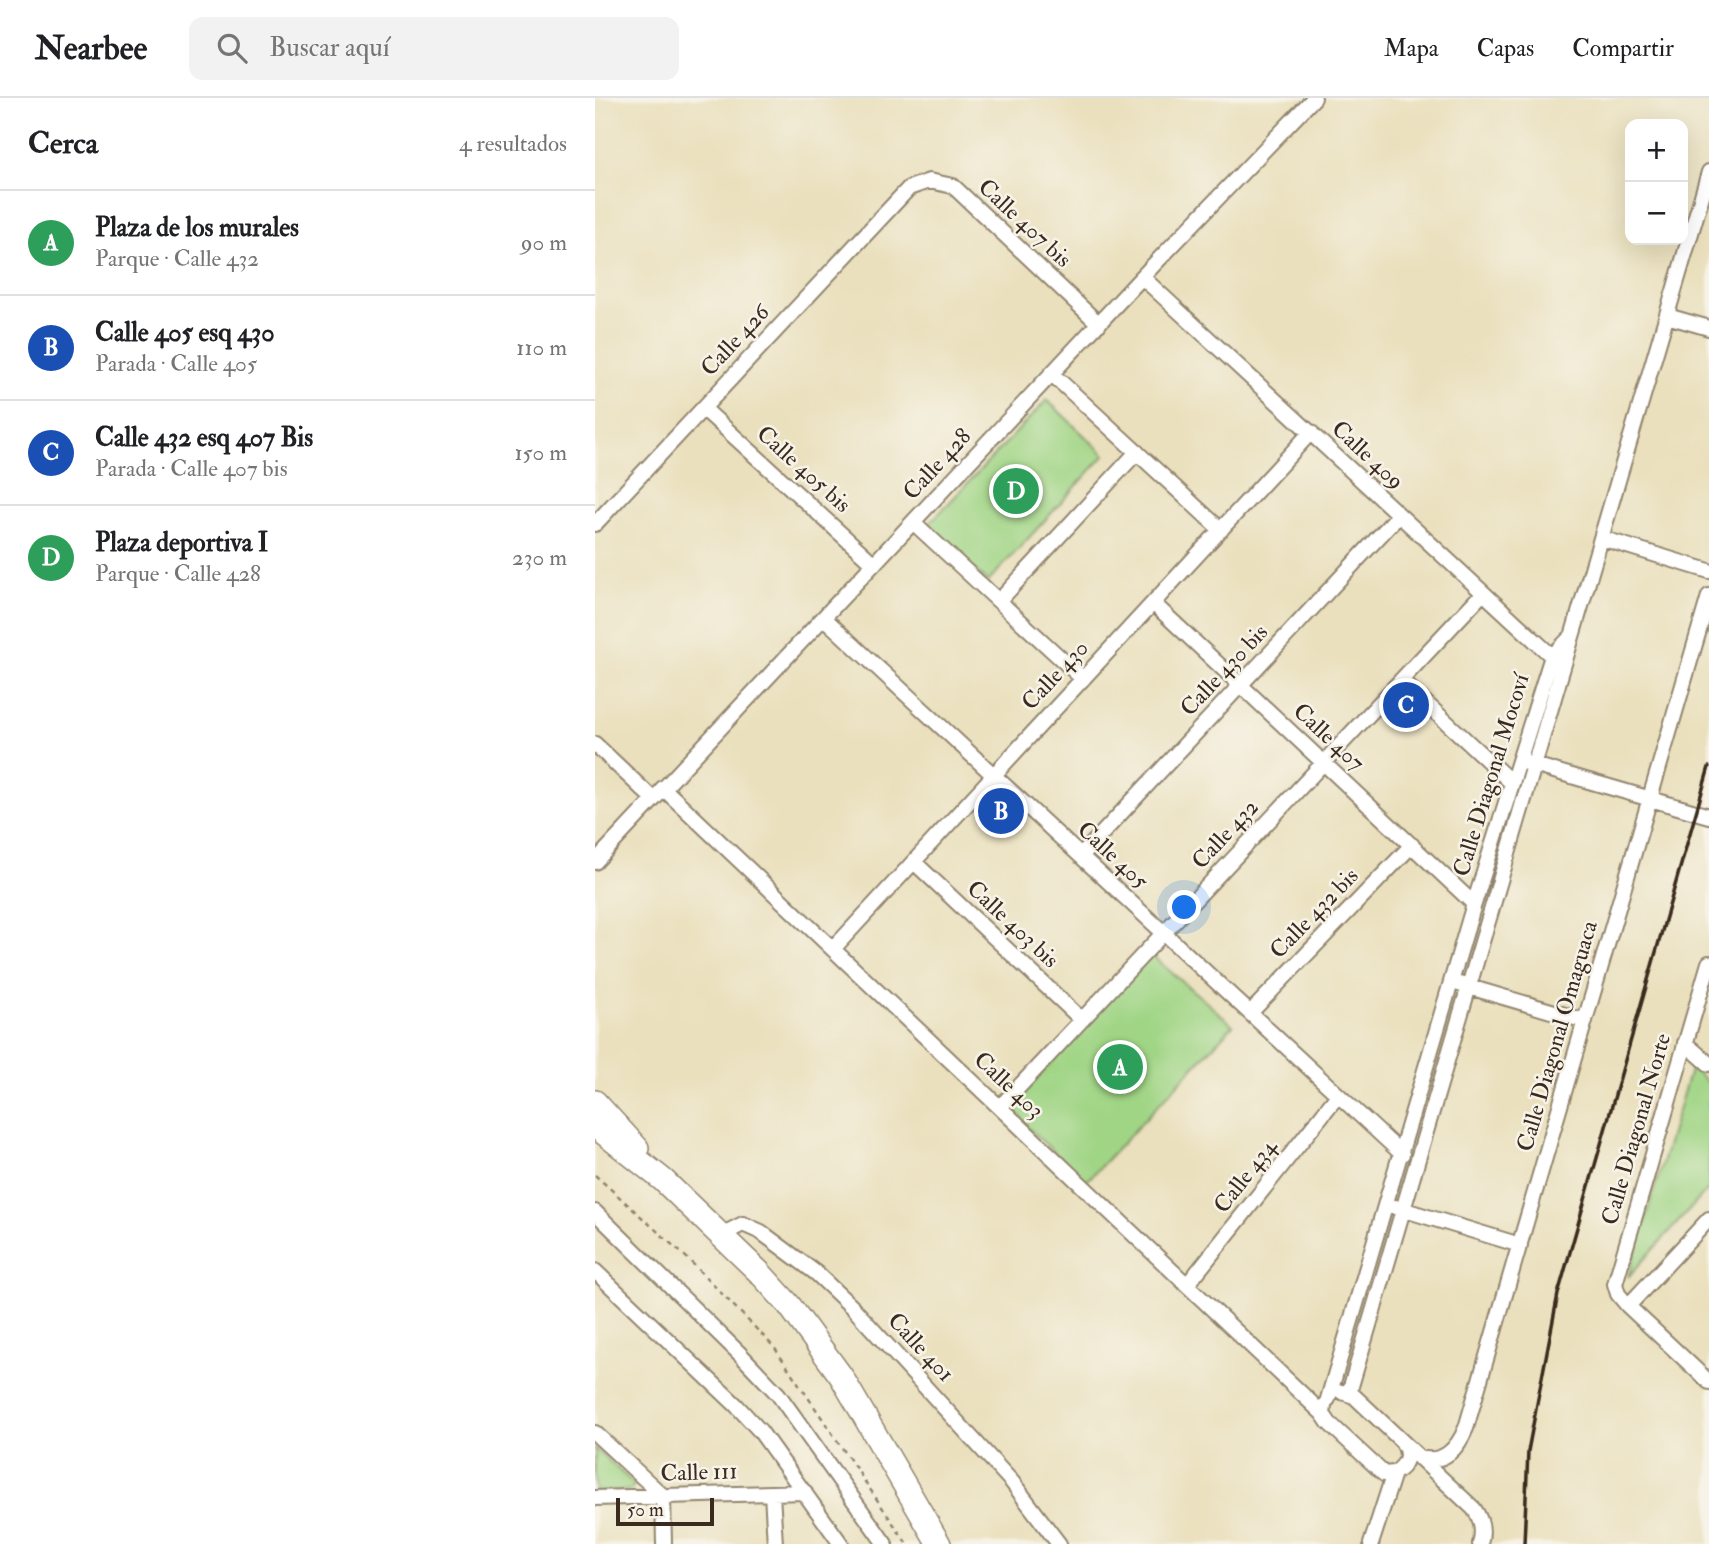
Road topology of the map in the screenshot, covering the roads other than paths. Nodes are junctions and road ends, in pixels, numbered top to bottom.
1 (1314, 98) edge
2 (1709, 172) edge
3 (909, 188) joint
4 (1142, 277) junction
5 (1667, 316) junction
6 (1099, 324) junction
7 (1709, 328) edge
8 (1052, 374) junction
9 (703, 408) junction
10 (1311, 432) junction
11 (1137, 452) junction
12 (1399, 515) junction
13 (913, 522) junction
14 (595, 524) edge
15 (1220, 530) junction
16 (1601, 538) junction
17 (874, 564) junction
18 (1709, 571) edge
19 (1483, 593) junction
20 (1709, 596) edge
21 (999, 601) junction
22 (1153, 603) junction
23 (824, 618) junction
24 (1557, 661) junction
25 (1083, 679) junction
26 (1401, 680) junction
27 (1241, 685) junction
28 (595, 744) edge
29 (1519, 760) junction
30 (1324, 763) junction
31 (1534, 765) junction
32 (994, 775) junction
33 (1512, 783) junction
34 (658, 794) junction
35 (1650, 799) junction
36 (1709, 816) edge
37 (1412, 845) junction
38 (1081, 856) junction
39 (595, 862) edge
40 (913, 862) junction
41 (1474, 904) junction
42 (1164, 933) junction
43 (833, 949) junction
44 (1709, 962) edge
45 (1452, 982) junction
46 (1468, 986) junction
47 (1250, 1013) junction
48 (1082, 1020) junction
49 (1585, 1021) junction
50 (1685, 1042) junction
51 (1709, 1064) edge
52 (1338, 1095) junction
53 (595, 1102) edge
54 (1000, 1107) junction
55 (595, 1126) edge
56 (1402, 1154) junction
57 (663, 1180) junction
58 (1387, 1205) junction
59 (1402, 1210) junction
60 (595, 1212) edge
61 (1709, 1219) edge
62 (721, 1235) junction
63 (1520, 1245) junction
64 (595, 1271) edge
65 (1187, 1285) junction
66 (1627, 1306) junction
67 (1709, 1381) edge
68 (1349, 1393) junction
69 (1328, 1399) junction
70 (1323, 1413) junction
71 (595, 1433) edge
72 (1403, 1443) junction
73 (1419, 1458) junction
74 (1394, 1473) junction
75 (805, 1492) junction
76 (772, 1493) junction
77 (663, 1496) junction
78 (595, 1498) edge
79 (664, 1544) edge
80 (775, 1544) edge
81 (841, 1544) edge
82 (885, 1544) edge
83 (939, 1544) edge
84 (1059, 1544) edge
85 (1371, 1544) edge
86 (1480, 1544) edge

1 - 4 street, Calle 428
2 - 5 street
3 - 6 street, Calle 407 bis
3 - 9 street, Calle 426
4 - 6 street, Calle 428
4 - 10 street, Calle 409
5 - 7 street
5 - 16 street
6 - 8 street, Calle 428
8 - 11 street
8 - 13 street, Calle 428
9 - 14 street, Calle 426
9 - 17 street, Calle 405 bis
10 - 12 street, Calle 409
10 - 15 street, Calle 430
11 - 15 street
11 - 21 street
12 - 19 street, Calle 409
12 - 27 street, Calle 430 bis
13 - 17 street, Calle 428
13 - 21 street
15 - 22 street, Calle 430
16 - 18 street
16 - 24 street
17 - 23 street, Calle 428
19 - 24 street, Calle 409
19 - 26 street, Calle 432
20 - 35 street, Calle Diagonal Omaguaca
21 - 25 street
22 - 25 street, Calle 430
22 - 27 street, Calle 407
23 - 32 street, Calle 405
23 - 34 street, Calle 428
24 - 29 street, Calle Diagonal Mocoví
24 - 31 street, Calle Diagonal Mocoví
25 - 32 street, Calle 430
26 - 30 street, Calle 432
26 - 33 street
27 - 30 street, Calle 407
27 - 38 street, Calle 430 bis
28 - 34 street, Calle 403
29 - 31 street
29 - 33 street, Calle Diagonal Mocoví
30 - 37 street, Calle 407
30 - 42 street, Calle 432
31 - 35 street
31 - 46 street, Calle Diagonal Mocoví
32 - 38 street, Calle 405
32 - 40 street, Calle 430
33 - 41 street, Calle Diagonal Mocoví
34 - 39 street, Calle 428
34 - 43 street, Calle 403
35 - 36 street
35 - 49 street, Calle Diagonal Omaguaca
37 - 41 street, Calle 407
37 - 47 street, Calle 432 bis
38 - 42 street, Calle 405
40 - 43 street, Calle 430
40 - 48 street, Calle 403 bis
41 - 45 street, Calle Diagonal Mocoví
42 - 47 street, Calle 405
42 - 48 street, Calle 432
43 - 54 street, Calle 403
44 - 50 street, Calle Diagonal Norte
45 - 46 street
45 - 56 street, Calle Diagonal Mocoví
46 - 49 street
46 - 59 street, Calle Diagonal Mocoví
47 - 52 street, Calle 405
48 - 54 street, Calle 432
49 - 63 street, Calle Diagonal Omaguaca
50 - 51 street
50 - 66 street, Calle Diagonal Norte
52 - 56 street, Calle 405
52 - 65 street, Calle 434
53 - 57 main road
54 - 65 street, Calle 403
55 - 57 main road
56 - 58 street, Calle Diagonal Mocoví
57 - 62 main road
58 - 59 street
58 - 69 street, Calle Diagonal Mocoví
59 - 63 street
59 - 68 street, Calle Diagonal Mocoví
60 - 82 street
61 - 66 street
62 - 83 main road
62 - 84 street, Calle 401
63 - 73 street, Calle Diagonal Omaguaca
64 - 75 street
65 - 70 street, Calle 403
66 - 67 street
68 - 69 street
68 - 72 street
69 - 70 street
70 - 74 street, Calle 403
71 - 77 street
72 - 73 street
72 - 74 street
73 - 86 street
74 - 85 street
75 - 76 street, Calle 111
75 - 81 street
76 - 77 street, Calle 111
76 - 80 street
77 - 78 street, Calle 111
77 - 79 street

